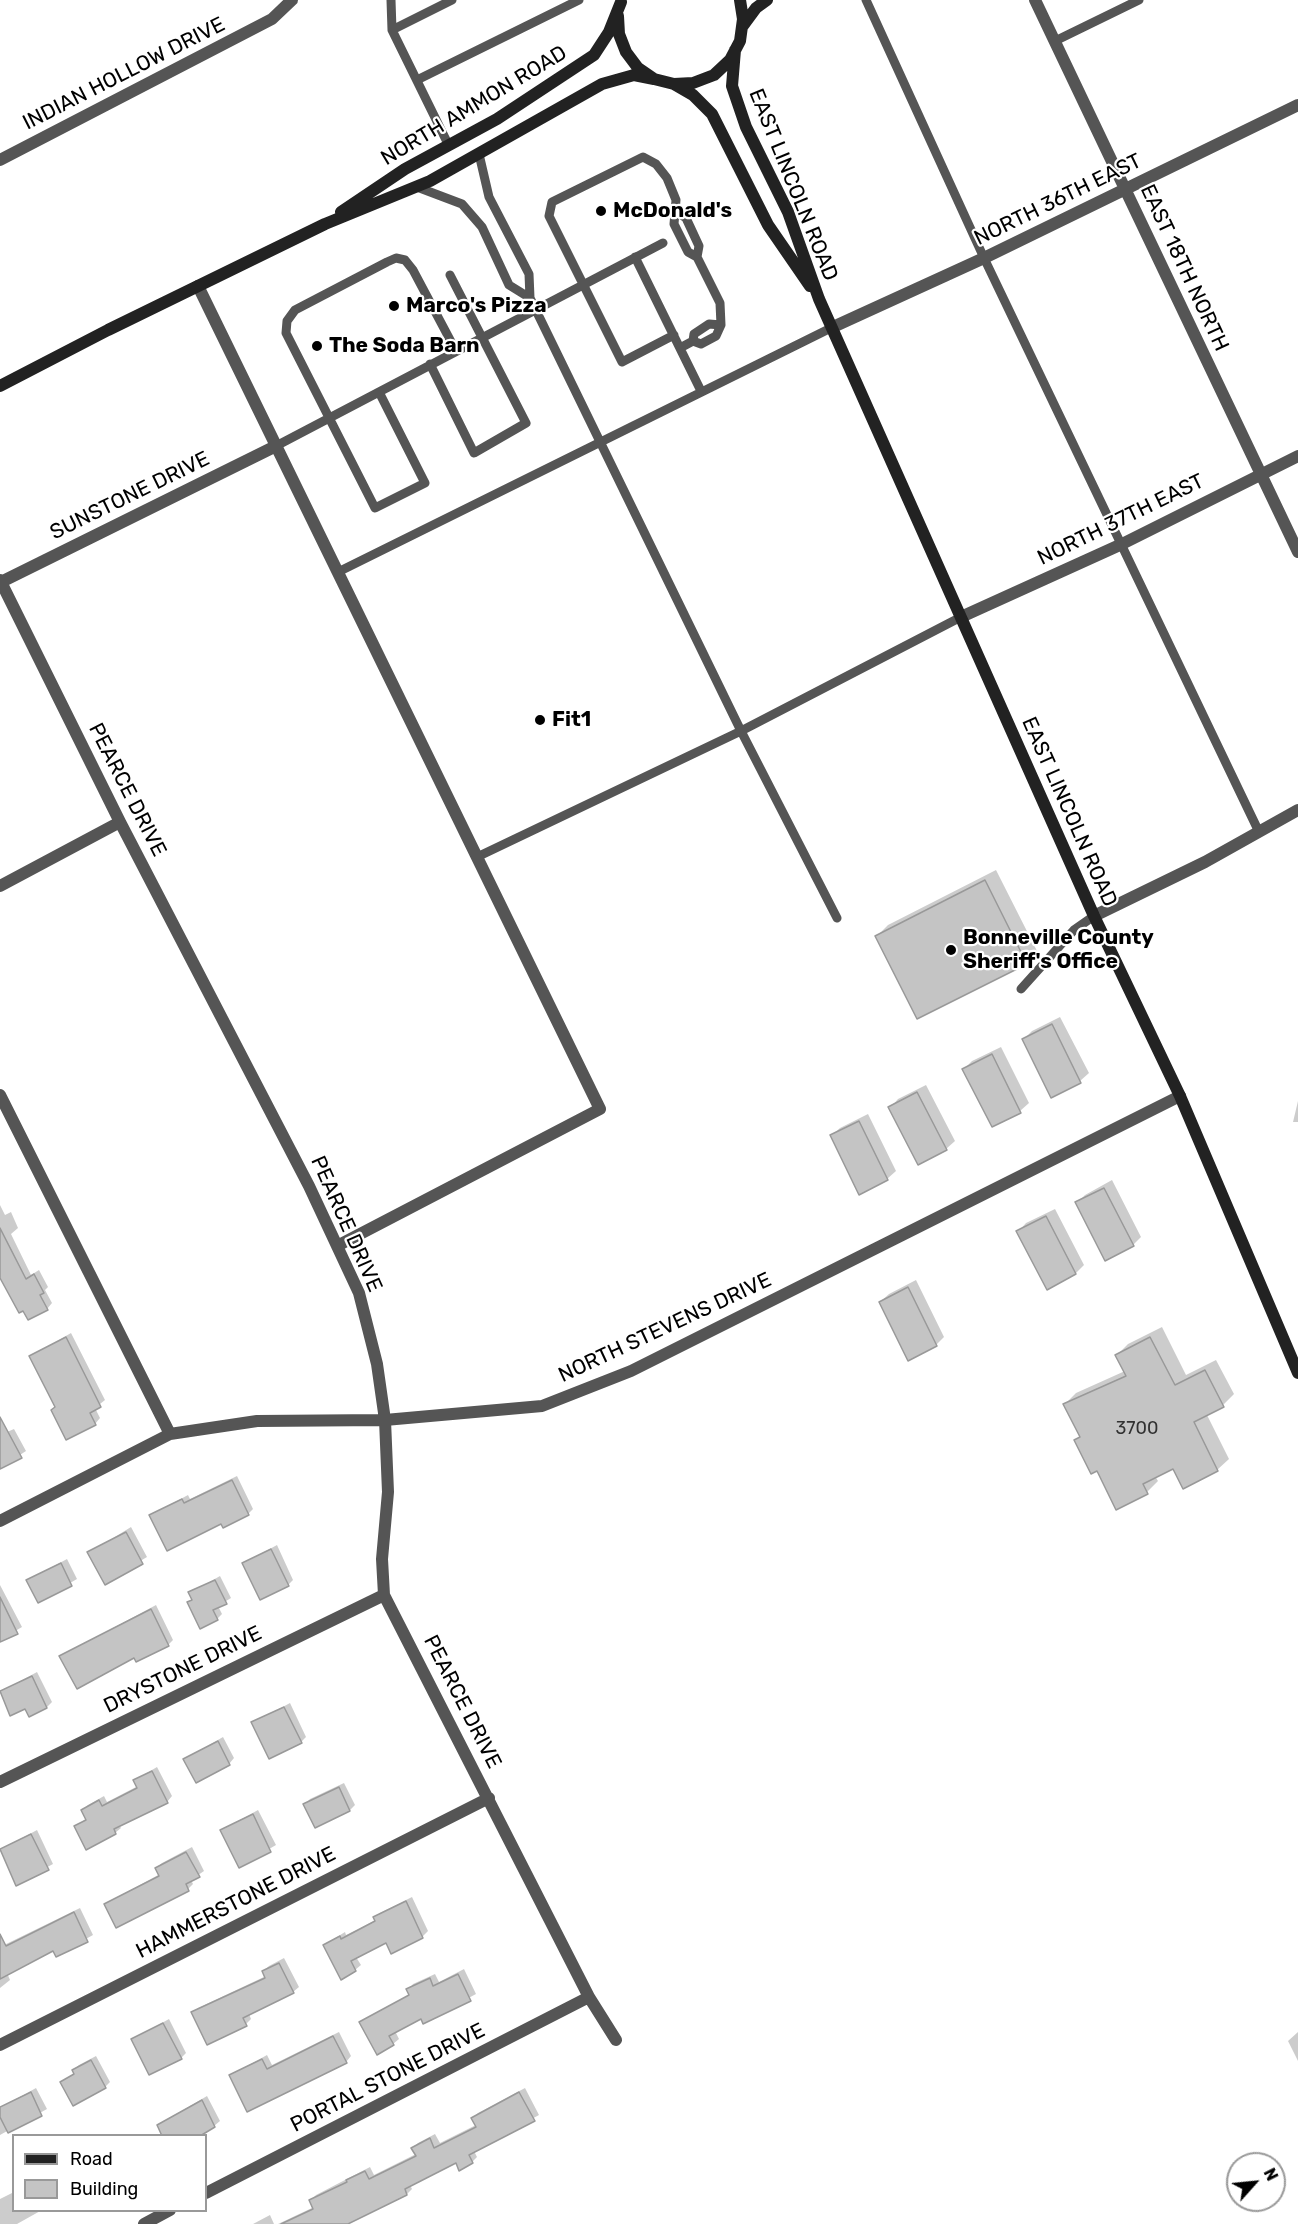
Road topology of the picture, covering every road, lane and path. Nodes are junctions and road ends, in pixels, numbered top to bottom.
1 (292, 0) edge
2 (391, 0) edge
3 (452, 0) edge
4 (579, 0) edge
5 (740, 0) edge
6 (767, 0) edge
7 (866, 0) edge
8 (1035, 0) edge
9 (1139, 0) edge
10 (621, 1) edge
11 (742, 27) junction
12 (392, 30) junction
13 (1055, 41) junction
14 (735, 50) junction
15 (654, 79) junction
16 (417, 80) junction
17 (674, 84) junction
18 (1298, 105) edge
19 (449, 146) junction
20 (479, 154) junction
21 (0, 160) edge
22 (417, 187) junction
23 (1125, 189) junction
24 (325, 224) junction
25 (663, 243) dead end
26 (635, 257) junction
27 (984, 258) junction
28 (450, 275) dead end
29 (581, 285) junction
30 (198, 286) junction
31 (530, 298) junction
32 (819, 299) junction
33 (536, 308) junction
34 (833, 327) junction
35 (674, 335) junction
36 (482, 336) junction
37 (680, 348) junction
38 (456, 351) junction
39 (430, 364) junction
40 (0, 386) edge
41 (701, 391) junction
42 (379, 392) junction
43 (330, 417) junction
44 (600, 440) junction
45 (276, 446) junction
46 (1298, 456) edge
47 (1261, 474) junction
48 (1122, 544) junction
49 (1298, 552) edge
50 (338, 572) junction
51 (1, 580) edge
52 (961, 617) junction
53 (741, 731) junction
54 (1298, 810) edge
55 (120, 822) junction
56 (1259, 832) junction
57 (477, 857) junction
58 (0, 886) edge
59 (1094, 916) junction
60 (837, 918) dead end
61 (1021, 989) dead end
62 (0, 1095) edge
63 (1180, 1096) junction
64 (337, 1246) junction
65 (1298, 1373) edge
66 (385, 1420) junction
67 (170, 1434) junction
68 (0, 1521) edge
69 (384, 1595) junction
70 (0, 1782) edge
71 (489, 1798) junction
72 (589, 1997) junction
73 (616, 2040) dead end
74 (0, 2044) edge
75 (207, 2192) edge
76 (168, 2212) edge
77 (144, 2224) edge

1 - 21 street, INDIAN HOLLOW DRIVE
2 - 12 lane
3 - 12 lane
4 - 16 lane
5 - 11 main road
6 - 11 main road
7 - 27 lane
8 - 13 street, EAST 18TH NORTH
9 - 13 lane
10 - 15 main road
10 - 19 main road, NORTH AMMON ROAD
11 - 14 main road
12 - 16 lane
13 - 23 street, EAST 18TH NORTH
14 - 17 main road
14 - 32 main road, EAST LINCOLN ROAD
15 - 17 main road, NORTH AMMON ROAD
15 - 20 main road, NORTH AMMON ROAD
16 - 19 lane
17 - 32 main road, EAST LINCOLN ROAD
18 - 23 street, NORTH 36TH EAST
19 - 24 main road, NORTH AMMON ROAD
20 - 22 main road, NORTH AMMON ROAD
20 - 31 lane
22 - 24 main road, NORTH AMMON ROAD
22 - 31 lane
23 - 27 street, NORTH 36TH EAST
23 - 47 street, EAST 18TH NORTH
24 - 30 main road, NORTH AMMON ROAD
25 - 26 lane
26 - 29 lane
26 - 35 lane
27 - 34 street, NORTH 36TH EAST
27 - 48 lane
28 - 36 lane
29 - 33 lane
29 - 35 lane
29 - 37 lane
30 - 40 main road, NORTH AMMON ROAD
30 - 45 street
31 - 33 lane
32 - 34 main road, EAST LINCOLN ROAD
33 - 36 lane
33 - 44 lane
34 - 41 lane
34 - 52 main road, EAST LINCOLN ROAD
35 - 37 lane
36 - 38 lane
36 - 39 lane
37 - 41 lane
38 - 39 lane
38 - 43 lane
39 - 42 lane
41 - 44 lane
42 - 43 lane
42 - 43 lane
43 - 45 lane
44 - 50 lane
44 - 53 lane
45 - 50 street
45 - 51 street, SUNSTONE DRIVE
46 - 47 street, NORTH 37TH EAST
47 - 48 street, NORTH 37TH EAST
47 - 49 street, EAST 18TH NORTH
48 - 52 street, NORTH 37TH EAST
48 - 56 lane
50 - 57 street
51 - 55 street, PEARCE DRIVE
52 - 53 lane
52 - 59 main road, EAST LINCOLN ROAD
53 - 57 lane
53 - 60 lane
54 - 56 street
55 - 58 street
55 - 64 street, PEARCE DRIVE
56 - 59 street
57 - 64 street
59 - 61 lane
59 - 63 main road, EAST LINCOLN ROAD
62 - 67 street
63 - 65 main road, EAST LINCOLN ROAD
63 - 66 street, NORTH STEVENS DRIVE
64 - 66 street, PEARCE DRIVE
66 - 67 street, NORTH STEVENS DRIVE
66 - 69 street, PEARCE DRIVE
67 - 68 street, NORTH STEVENS DRIVE
69 - 70 street, DRYSTONE DRIVE
69 - 71 street, PEARCE DRIVE
71 - 72 street, PEARCE DRIVE
71 - 74 street, HAMMERSTONE DRIVE
72 - 73 street, PEARCE DRIVE
72 - 75 street, PORTAL STONE DRIVE
76 - 77 street

